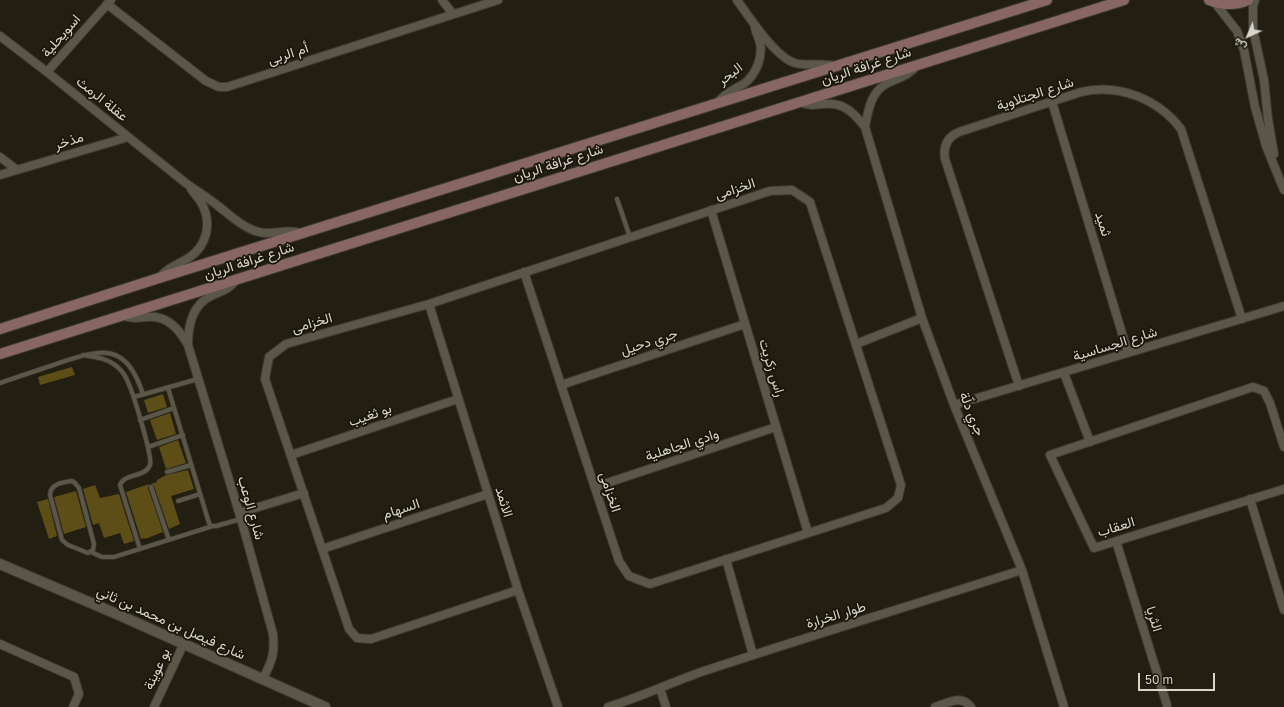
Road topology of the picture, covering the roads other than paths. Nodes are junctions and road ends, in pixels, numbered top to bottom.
1 (442, 0) edge
2 (498, 0) edge
3 (737, 0) edge
4 (1047, 0) edge
5 (1124, 0) edge
6 (1248, 0) edge
7 (1255, 0) edge
8 (1212, 1) edge
9 (109, 2) edge
10 (453, 14) junction
11 (751, 20) junction
12 (0, 36) edge
13 (918, 64) junction
14 (835, 66) junction
15 (47, 72) junction
16 (800, 102) junction
17 (1052, 102) junction
18 (717, 103) junction
19 (865, 127) junction
20 (128, 136) junction
21 (0, 157) edge
22 (17, 170) junction
23 (0, 175) edge
24 (1278, 175) junction
25 (187, 184) junction
26 (1284, 190) edge
27 (617, 199) dead end
28 (711, 210) junction
29 (301, 233) junction
30 (630, 237) junction
31 (524, 272) junction
32 (159, 278) junction
33 (237, 279) junction
34 (429, 304) junction
35 (1284, 306) edge
36 (122, 316) junction
37 (922, 318) junction
38 (1242, 319) junction
39 (746, 324) junction
40 (0, 329) edge
41 (856, 344) junction
42 (188, 346) junction
43 (1128, 353) junction
44 (0, 354) edge
45 (83, 355) junction
46 (1064, 372) junction
47 (198, 379) junction
48 (0, 382) edge
49 (561, 385) junction
50 (1019, 386) junction
51 (168, 388) junction
52 (143, 394) junction
53 (134, 397) junction
54 (458, 399) junction
55 (954, 405) junction
56 (174, 408) junction
57 (140, 420) junction
58 (776, 427) junction
59 (183, 435) junction
60 (1090, 442) junction
61 (148, 447) junction
62 (1284, 447) edge
63 (291, 456) junction
64 (191, 465) junction
65 (167, 472) dead end
66 (151, 487) dead end
67 (595, 487) junction
68 (1284, 489) edge
69 (304, 493) junction
70 (200, 494) junction
71 (488, 494) junction
72 (1250, 499) junction
73 (178, 501) dead end
74 (240, 516) junction
75 (213, 526) junction
76 (808, 533) junction
77 (169, 540) junction
78 (1116, 541) junction
79 (140, 549) junction
80 (322, 549) junction
81 (91, 552) junction
82 (726, 559) junction
83 (1, 564) edge
84 (1022, 570) junction
85 (518, 590) junction
86 (1284, 610) edge
87 (184, 643) junction
88 (0, 644) edge
89 (753, 655) junction
90 (263, 679) junction
91 (660, 688) junction
92 (1167, 705) dead end
93 (73, 707) edge
94 (154, 707) edge
95 (325, 707) edge
96 (558, 707) edge
97 (608, 707) edge
98 (666, 707) edge
99 (935, 707) edge
100 (971, 707) edge
101 (1064, 707) edge

1 - 10 street
2 - 10 street, أم الربى
3 - 11 street, البحر
4 - 14 main road, شارع غرافة الريان
5 - 13 main road, شارع غرافة الريان
6 - 8 main road
7 - 24 street
8 - 24 street
9 - 10 street, أم الربى
9 - 15 street, اسويحلية
11 - 14 street, البحر
11 - 18 street, البحر
12 - 15 street, عقلة الرمث
13 - 16 main road, شارع غرافة الريان
13 - 19 street, جري دلّة
14 - 18 main road, شارع غرافة الريان
15 - 20 street, عقلة الرمث
16 - 19 street, جري دلّة
16 - 33 main road, شارع غرافة الريان
17 - 38 street, شارع الجتلاوية
17 - 43 street, ثميد
17 - 50 street, شارع الجتلاوية
18 - 29 main road, شارع غرافة الريان
19 - 37 street, جري دلّة
20 - 22 street, مذخر
20 - 25 street, عقلة الرمث
21 - 22 street
22 - 23 street, مذخر
24 - 26 street
25 - 29 street, عقلة الرمث
25 - 32 street, عقلة الرمث
27 - 30 lane
28 - 30 street, الخزامى
28 - 39 street, راس زكريت
28 - 41 street, الخزامى
29 - 32 main road, شارع غرافة الريان
30 - 31 street, الخزامى
31 - 34 street, الخزامى
31 - 49 street, الخزامى
32 - 40 main road, شارع غرافة الريان
33 - 36 main road, شارع غرافة الريان
33 - 42 street, شارع الوعب
34 - 54 street, الاثمد
34 - 63 street, الخزامى
35 - 38 street, شارع الجساسية
36 - 42 street, شارع الوعب
36 - 44 main road, شارع غرافة الريان
37 - 41 street
37 - 55 street, جري دلّة
38 - 43 street, شارع الجساسية
39 - 49 street, جري دحيل
39 - 58 street, راس زكريت
41 - 76 street, الخزامى
42 - 47 street, شارع الوعب
43 - 46 street, شارع الجساسية
45 - 48 lane
45 - 52 lane
45 - 53 lane
46 - 50 street, شارع الجساسية
46 - 60 street
47 - 51 lane
47 - 74 street, شارع الوعب
49 - 67 street, الخزامى
50 - 55 street, شارع الجساسية
51 - 52 lane
51 - 56 lane
52 - 53 lane
53 - 57 lane
54 - 63 street, بو ثغيب
54 - 71 street, الاثمد
55 - 84 street, جري دلّة
56 - 57 lane
56 - 59 lane
57 - 61 lane
58 - 67 street, وادي الجاهلية
58 - 76 street, راس زكريت
59 - 61 lane
59 - 64 lane
60 - 62 street, العقاب
60 - 78 street, العقاب
61 - 79 lane
63 - 69 street, الخزامى
64 - 65 lane
64 - 70 lane
66 - 77 lane
67 - 82 street, الخزامى
68 - 72 street, العقاب
69 - 74 street
69 - 80 street, الخزامى
70 - 73 lane
70 - 75 lane
71 - 80 street, السهام
71 - 85 street, الاثمد
72 - 78 street, العقاب
72 - 86 street
74 - 75 lane
74 - 90 street, شارع الوعب
75 - 77 lane
76 - 82 street, الخزامى
77 - 79 lane
78 - 92 street, الثريا
79 - 81 lane
80 - 85 street, الخزامى
81 - 81 lane
82 - 89 street
83 - 87 street, شارع فيصل بن محمد بن ثاني
84 - 89 street, طوار الخرارة
84 - 101 street, جري دلّة
85 - 96 street, الاثمد
87 - 90 street, شارع فيصل بن محمد بن ثاني
87 - 94 street, بو عوينة
88 - 93 street
89 - 91 street, طوار الخرارة
90 - 95 street, شارع فيصل بن محمد بن ثاني
91 - 97 street, طوار الخرارة
91 - 98 street
99 - 100 street

